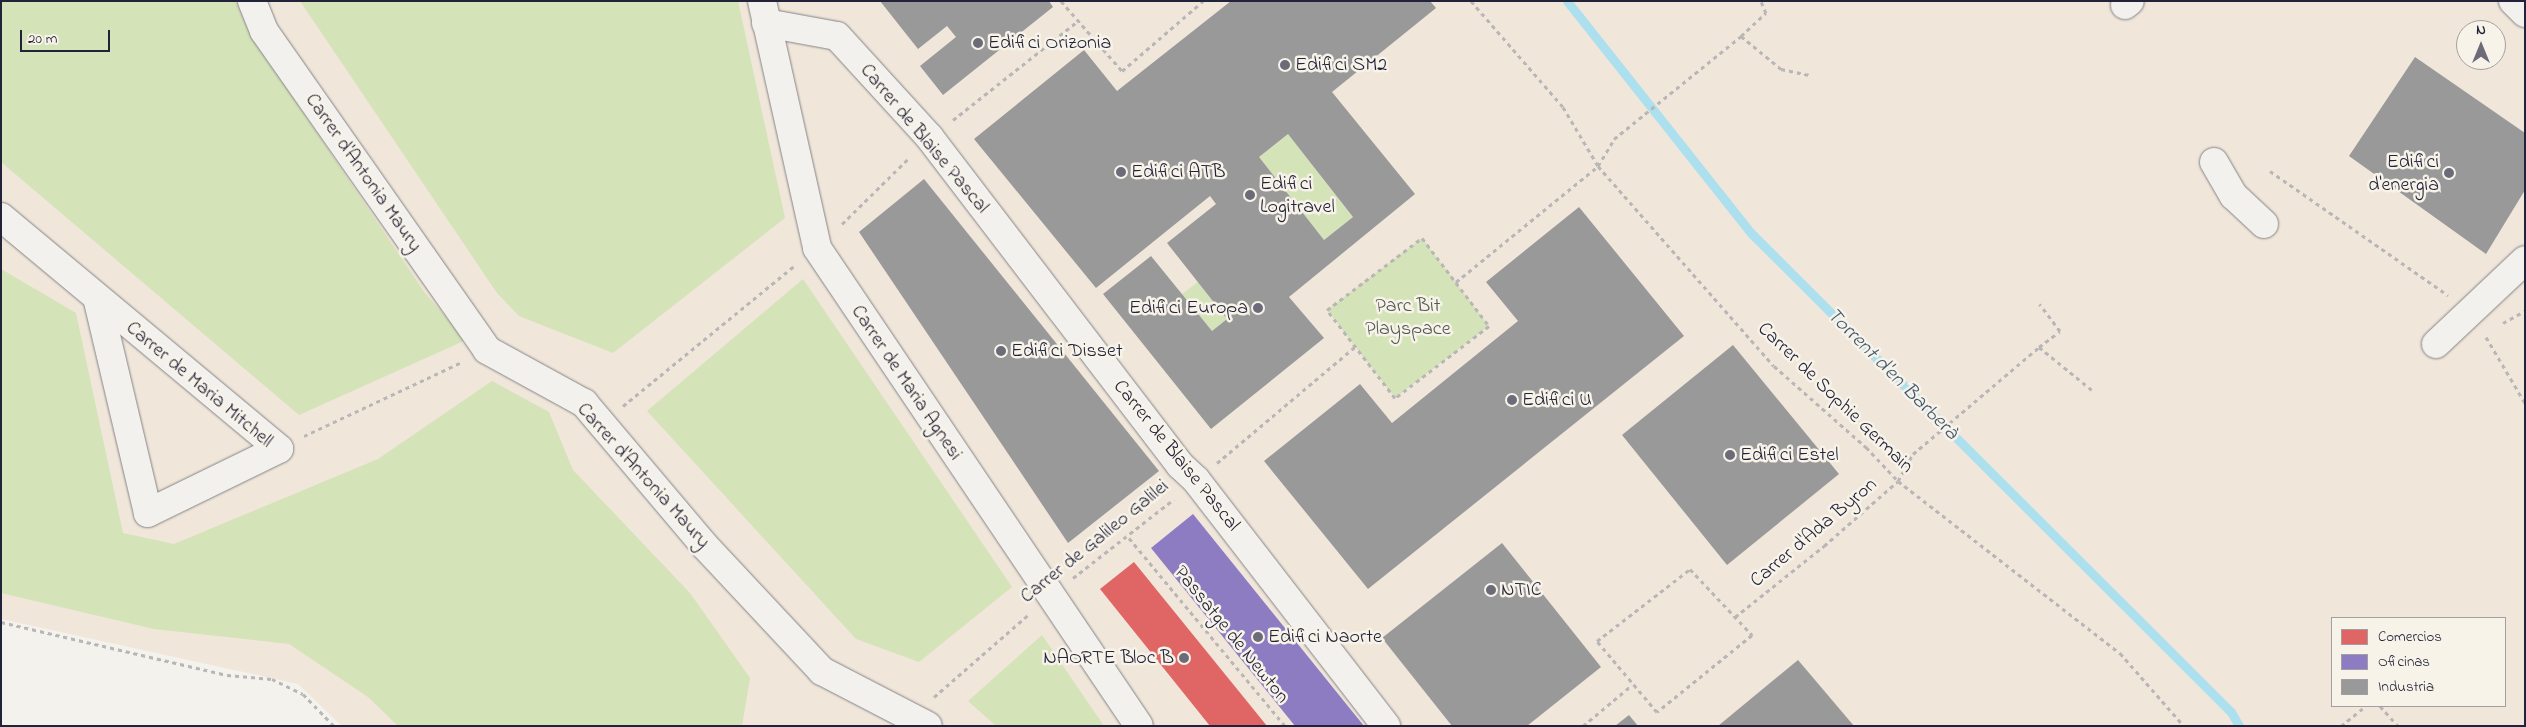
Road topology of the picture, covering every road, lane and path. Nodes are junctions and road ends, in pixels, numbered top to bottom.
1 (252, 1) edge
2 (1061, 1) edge
3 (1203, 1) edge
4 (1472, 1) edge
5 (1760, 1) edge
6 (2513, 1) edge
7 (764, 12) edge
8 (2525, 13) edge
9 (1741, 36) junction
10 (1809, 75) dead end
11 (2214, 162) dead end
12 (1598, 166) junction
13 (2270, 171) dead end
14 (1, 217) edge
15 (2264, 224) dead end
16 (2525, 260) edge
17 (1456, 282) junction
18 (98, 301) junction
19 (2040, 304) dead end
20 (2525, 311) edge
21 (2479, 316) junction
22 (2436, 344) dead end
23 (1356, 346) junction
24 (2039, 347) junction
25 (487, 350) junction
26 (2092, 390) dead end
27 (2525, 403) edge
28 (279, 448) junction
29 (1196, 480) junction
30 (1898, 481) junction
31 (1129, 537) junction
32 (1049, 596) junction
33 (1735, 617) junction
34 (1, 622) edge
35 (1632, 685) junction
36 (2365, 707) edge
37 (2381, 707) edge
38 (920, 721) edge
39 (334, 726) edge
40 (1139, 726) edge
41 (1285, 726) edge
42 (1386, 726) edge
43 (1583, 726) edge
44 (2184, 726) edge
45 (2341, 726) edge
46 (2398, 726) edge

1 - 25 street, Carrer d'Antonia Maury
2 - 3 path
4 - 12 path, Carrer de Sophie Germain
5 - 9 path
6 - 8 street
7 - 29 street, Carrer de Blaise Pascal
7 - 32 street, Carrer de Maria Agnesi
9 - 10 path
9 - 12 path
11 - 15 street
12 - 17 path
12 - 30 path, Carrer de Sophie Germain
13 - 21 path
14 - 18 street, Carrer de Maria Mitchell
16 - 21 street
17 - 23 path
17 - 23 path
18 - 28 street, Carrer de Maria Mitchell
18 - 28 street, Carrer de Maria Mitchell
19 - 24 path, Carrer d'Ada Byron
20 - 21 path
21 - 22 street
21 - 27 path
23 - 29 path, Carrer de Galileo Galilei
24 - 26 path
24 - 30 path, Carrer d'Ada Byron
25 - 28 path
25 - 38 street, Carrer d'Antonia Maury
29 - 31 path, Carrer de Galileo Galilei
29 - 42 street, Carrer de Blaise Pascal
30 - 33 path, Carrer d'Ada Byron
30 - 44 path, Carrer de Sophie Germain
31 - 32 path, Carrer de Galileo Galilei
31 - 41 path, Passatge de Newton
32 - 38 path, Carrer de Galileo Galilei
32 - 40 street, Carrer de Maria Agnesi
33 - 35 path
33 - 35 path
34 - 39 path
35 - 43 path
36 - 45 path
37 - 46 path

